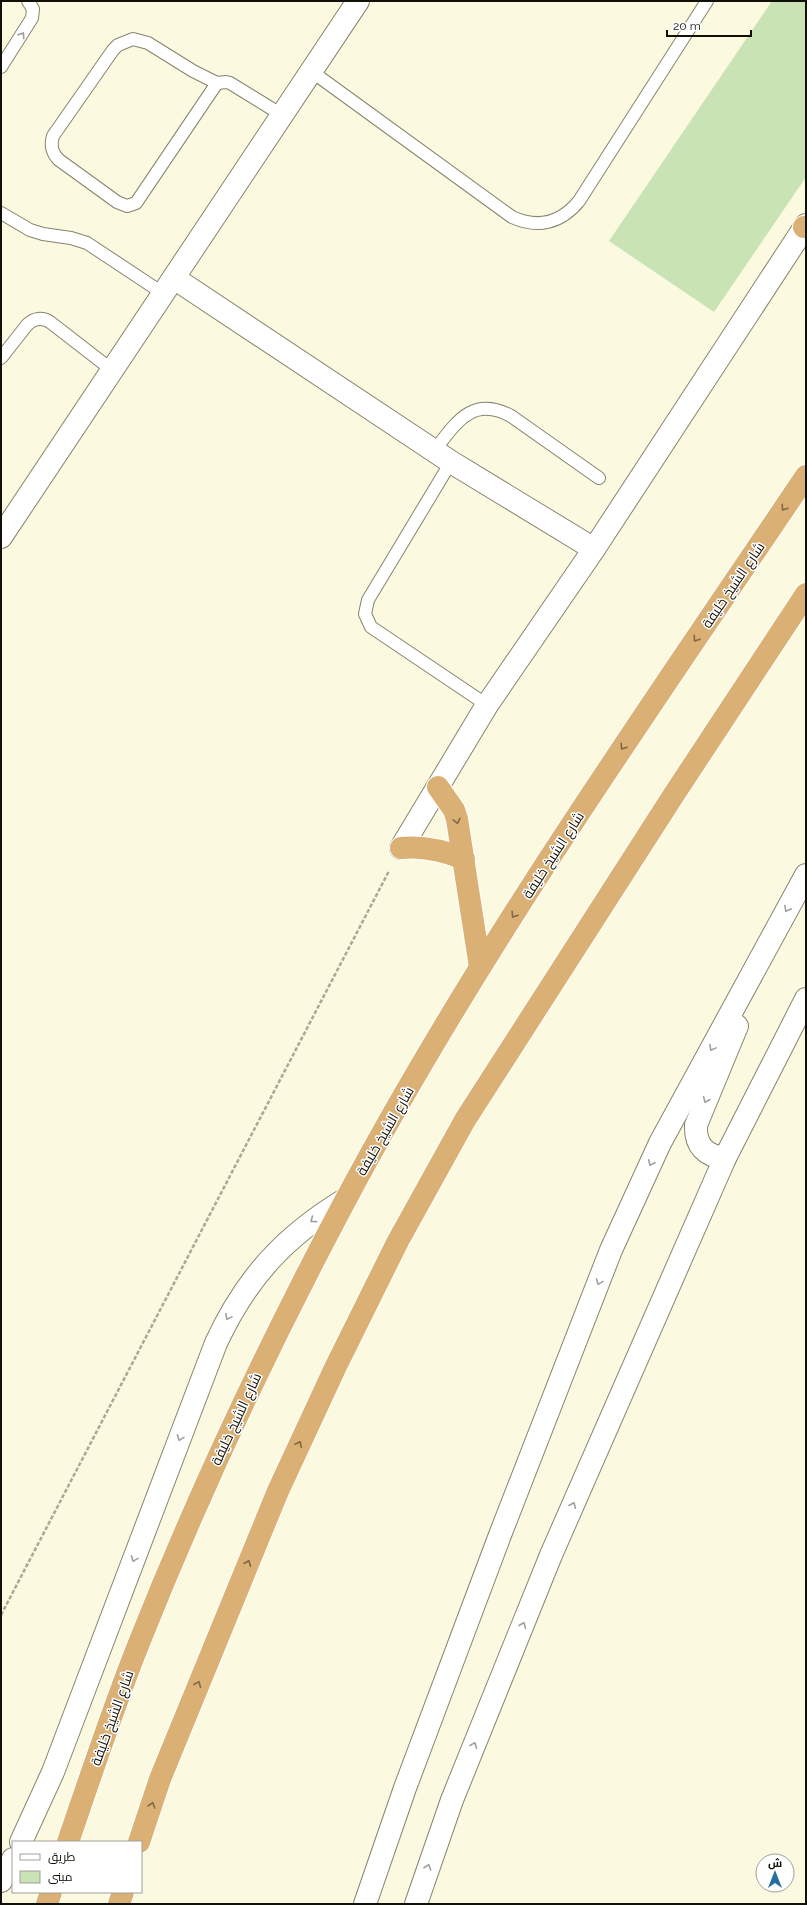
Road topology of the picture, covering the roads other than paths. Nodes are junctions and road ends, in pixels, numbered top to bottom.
1 (28, 1) edge
2 (358, 1) edge
3 (707, 1) edge
4 (1, 67) edge
5 (311, 70) junction
6 (217, 83) junction
7 (282, 114) junction
8 (1, 213) edge
9 (805, 226) edge
10 (169, 286) junction
11 (1, 358) edge
12 (112, 370) junction
13 (443, 457) junction
14 (806, 476) edge
15 (598, 478) dead end
16 (1, 536) edge
17 (594, 549) junction
18 (806, 594) edge
19 (487, 705) junction
20 (438, 787) junction
21 (401, 848) joint
22 (464, 859) junction
23 (806, 875) edge
24 (480, 967) junction
25 (746, 984) junction
26 (806, 999) edge
27 (725, 1158) junction
28 (346, 1199) junction
29 (21, 1841) edge
30 (68, 1841) edge
31 (139, 1841) edge
32 (12, 1861) edge
33 (1, 1881) edge
34 (51, 1893) edge
35 (123, 1893) edge
36 (47, 1904) edge
37 (119, 1904) edge
38 (365, 1904) edge
39 (416, 1904) edge

4 -> 1 lane
2 - 5 street
3 - 5 lane
5 - 7 street
6 - 6 lane
6 - 7 lane
7 - 10 street
8 - 10 lane
9 - 17 street
10 - 12 street
10 - 13 street
11 - 12 lane
12 - 16 street
13 - 15 lane
13 - 17 street
13 - 19 lane
14 -> 24 highway, شارع الشيخ خليفة
17 - 19 street
31 -> 18 highway
19 - 20 street
20 - 21 street
20 -> 22 highway
21 - 22 highway
22 - 24 highway
23 -> 25 street
24 - 28 highway, شارع الشيخ خليفة
25 -> 27 street
25 -> 38 street
26 - 27 street
39 -> 27 street
28 -> 29 street
28 - 30 highway, شارع الشيخ خليفة
32 - 33 street
34 - 36 highway
35 - 37 highway

